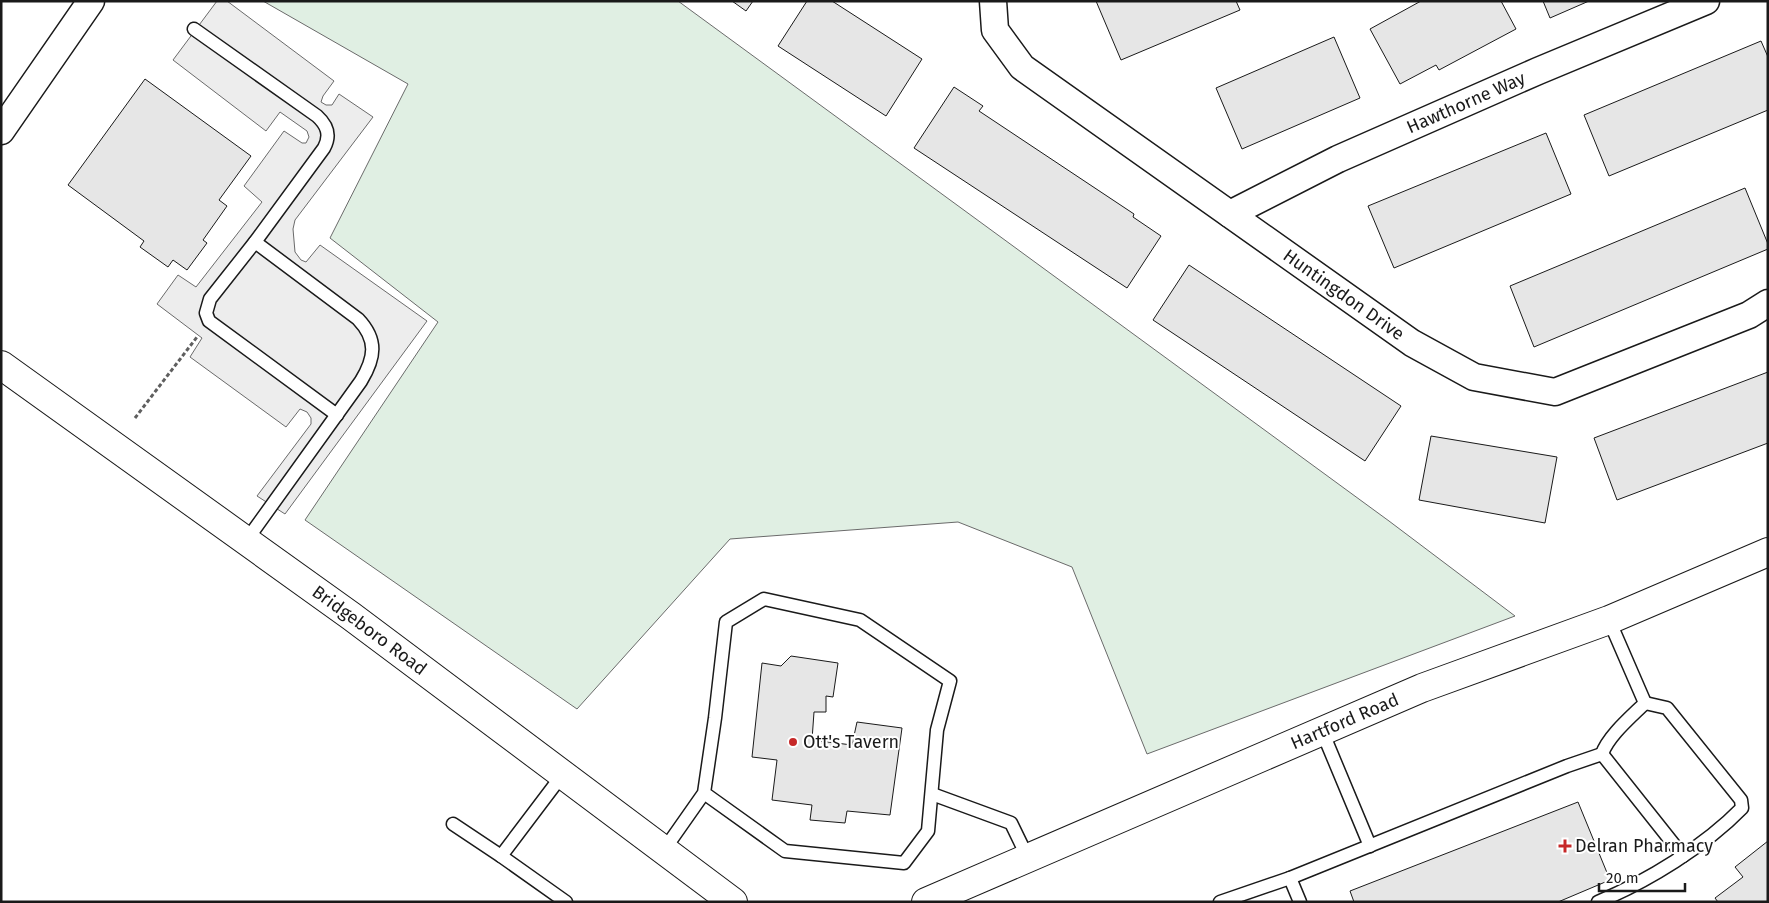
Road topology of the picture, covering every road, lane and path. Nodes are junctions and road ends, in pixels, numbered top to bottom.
1 (91, 1) edge
2 (993, 1) edge
3 (1706, 1) edge
4 (194, 29) dead end
5 (1, 131) edge
6 (1230, 214) junction
7 (255, 242) junction
8 (1768, 303) edge
9 (209, 321) junction
10 (1, 365) edge
11 (337, 415) junction
12 (135, 418) dead end
13 (246, 541) junction
14 (1768, 552) edge
15 (1609, 620) junction
16 (1645, 703) junction
17 (1322, 731) junction
18 (1602, 754) junction
19 (563, 774) junction
20 (704, 793) junction
21 (932, 794) junction
22 (453, 824) dead end
23 (1370, 846) junction
24 (664, 850) junction
25 (501, 856) junction
26 (1683, 856) junction
27 (1028, 858) junction
28 (988, 875) junction
29 (1290, 878) junction
30 (566, 902) edge
31 (733, 902) edge
32 (926, 902) edge
33 (971, 902) edge
34 (1220, 902) edge
35 (1300, 902) edge
36 (1598, 902) edge

1 - 5 street
2 - 6 street, Huntingdon Drive
3 - 6 street, Hawthorne Way
4 - 7 lane
6 - 8 street, Huntingdon Drive
7 - 9 lane
7 - 11 lane
9 - 11 lane
9 - 12 path
10 - 13 main road, Bridgeboro Road
11 - 13 lane
13 - 19 main road, Bridgeboro Road
14 - 15 main road, Hartford Road
15 - 16 lane
15 - 17 main road, Hartford Road
16 - 18 lane
16 - 26 lane
17 - 23 lane
17 - 27 main road, Hartford Road
18 - 23 lane
18 - 26 lane
19 - 24 main road, Bridgeboro Road
19 - 25 lane
20 - 21 lane
20 - 21 lane
20 - 24 lane
21 - 27 lane
22 - 25 lane
23 - 29 lane
24 - 31 main road, Bridgeboro Road
25 - 30 lane
26 - 36 lane
27 - 28 main road, Hartford Road
28 - 32 main road, Hartford Road
28 - 33 main road
29 - 34 lane
29 - 35 lane

